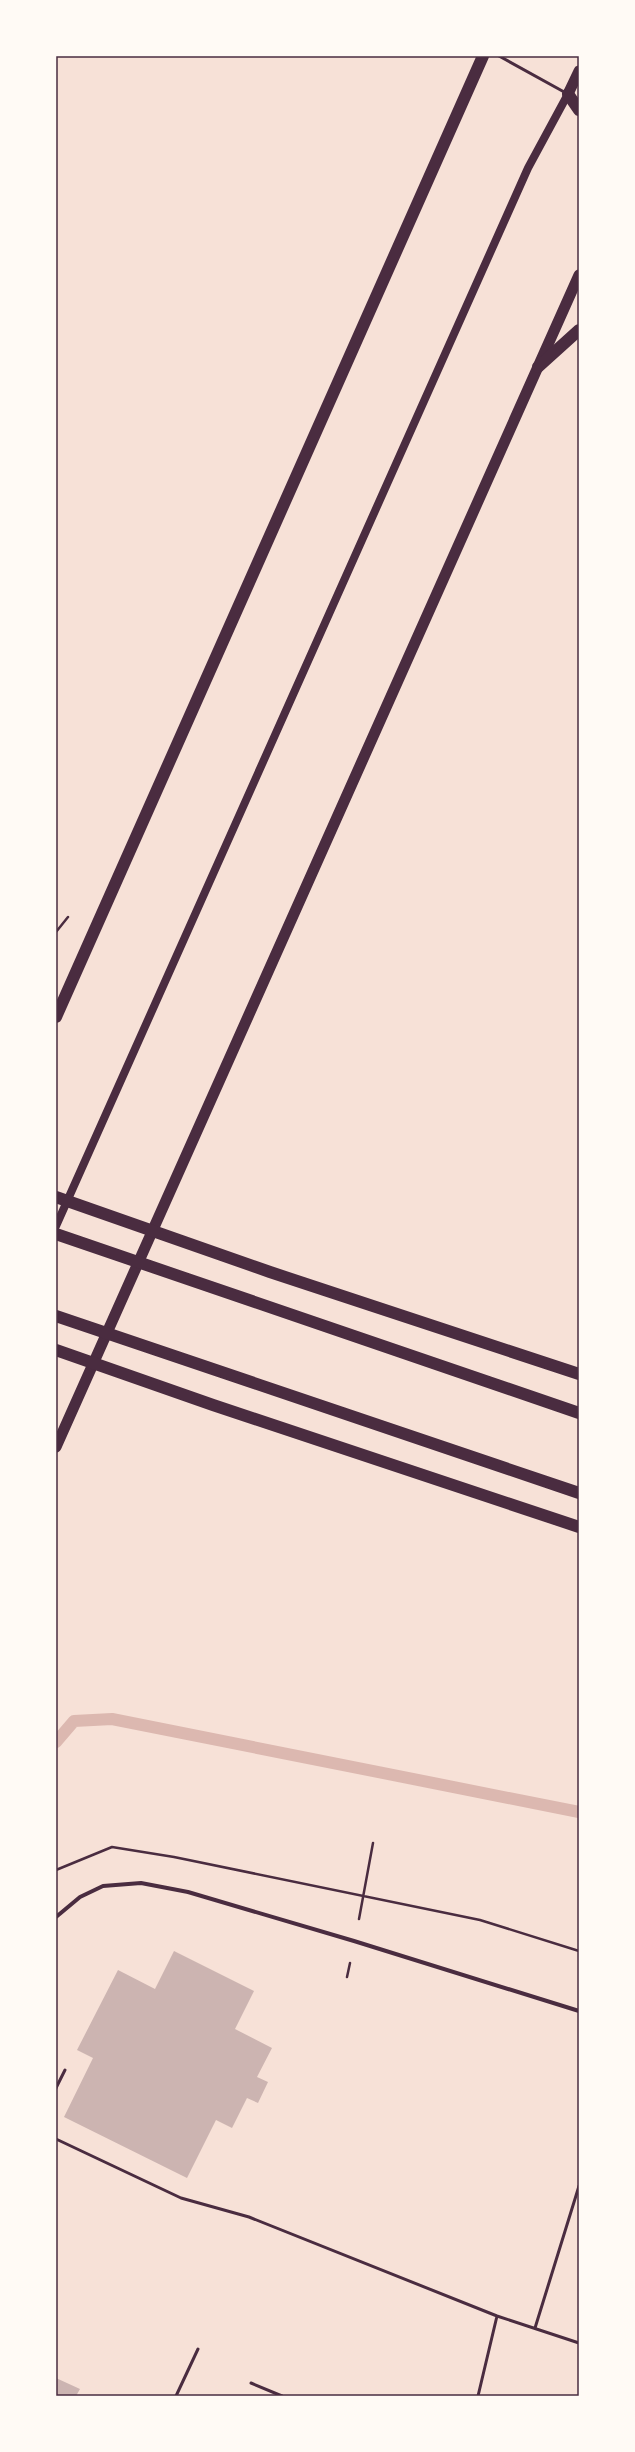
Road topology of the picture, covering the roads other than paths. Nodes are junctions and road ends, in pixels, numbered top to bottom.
1 (483, 56) edge
2 (499, 56) edge
3 (579, 71) edge
4 (574, 94) edge
5 (579, 110) edge
6 (579, 275) edge
7 (579, 330) edge
8 (538, 367) junction
9 (56, 1017) edge
10 (56, 1197) edge
11 (56, 1226) edge
12 (56, 1234) edge
13 (56, 1316) edge
14 (56, 1350) edge
15 (579, 1374) edge
16 (579, 1413) edge
17 (56, 1447) edge
18 (579, 1494) edge
19 (579, 1527) edge
20 (56, 1917) edge
21 (579, 2011) edge
22 (65, 2070) dead end
23 (56, 2088) edge
24 (56, 2139) edge
25 (579, 2186) edge
26 (497, 2316) junction
27 (535, 2328) junction
28 (579, 2343) edge
29 (198, 2349) dead end
30 (250, 2383) dead end
31 (176, 2396) edge
32 (282, 2396) edge
33 (478, 2396) edge

1 - 9 highway
2 - 4 lane
3 - 4 highway
4 - 5 highway
4 - 11 main road
6 - 8 highway
7 - 8 highway
8 - 17 highway
10 - 15 highway
12 - 16 highway
13 - 18 highway
14 - 19 highway
20 - 21 street
22 - 23 lane
24 - 26 lane
25 - 27 lane
26 - 27 lane
26 - 33 lane
27 - 28 lane
29 - 31 lane
30 - 32 lane

